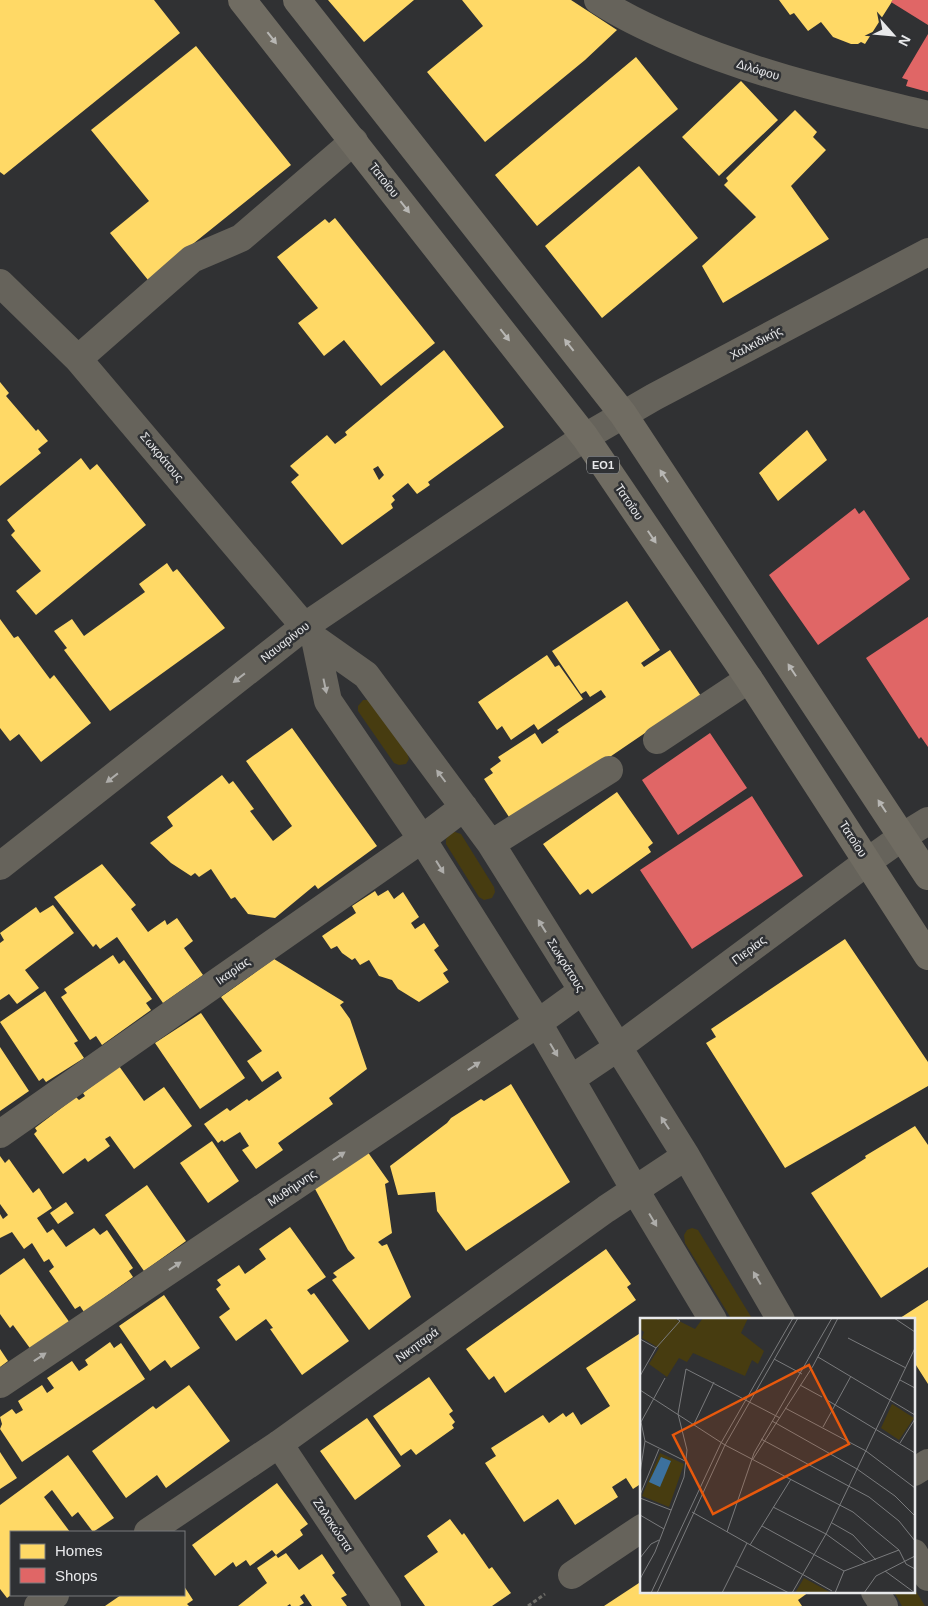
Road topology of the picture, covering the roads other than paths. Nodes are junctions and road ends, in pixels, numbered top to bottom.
1 (242, 0) edge
2 (297, 0) edge
3 (609, 3) edge
4 (928, 115) edge
5 (354, 141) junction
6 (928, 252) edge
7 (0, 283) edge
8 (78, 359) junction
9 (623, 414) junction
10 (585, 437) junction
11 (310, 632) junction
12 (749, 680) junction
13 (657, 740) dead end
14 (609, 770) dead end
15 (464, 807) junction
16 (928, 821) edge
17 (902, 837) junction
18 (422, 839) junction
19 (491, 844) junction
20 (868, 862) junction
21 (0, 866) edge
22 (928, 876) edge
23 (928, 956) edge
24 (582, 990) junction
25 (538, 1023) junction
26 (617, 1048) junction
27 (571, 1079) junction
28 (0, 1134) edge
29 (686, 1156) junction
30 (635, 1190) junction
31 (712, 1318) edge
32 (780, 1318) edge
33 (0, 1384) edge
34 (279, 1444) junction
35 (928, 1463) edge
36 (916, 1471) edge
37 (640, 1529) edge
38 (149, 1531) edge
39 (916, 1557) edge
40 (572, 1575) dead end
41 (928, 1577) edge
42 (876, 1594) edge
43 (53, 1596) edge
44 (38, 1606) edge
45 (387, 1606) edge
46 (884, 1606) edge

1 -> 5 main road, Τατοΐου / ΕΟ1
9 -> 2 main road
3 - 4 street, Διλόφου
5 - 8 street
5 -> 10 main road, Τατοΐου / ΕΟ1
6 - 9 street, Χαλκιδικής
7 - 8 street, Σωκράτους
8 - 11 street, Σωκράτους
9 - 10 street, Χαλκιδικής
17 -> 9 main road
10 - 11 street, Ναυαρίνου
10 -> 12 main road, Τατοΐου / ΕΟ1
15 -> 11 street, Σωκράτους
11 -> 18 street, Σωκράτους
11 -> 21 street, Ναυαρίνου
12 - 13 street
12 - 20 main road, Τατοΐου / ΕΟ1
14 - 19 street
15 - 18 street, Ικαρίας
15 - 19 street, Σωκράτους
16 - 17 street, Πιερίας
17 - 20 street, Πιερίας
17 - 22 main road
18 -> 25 street, Σωκράτους
18 - 28 street, Ικαρίας
24 -> 19 street, Σωκράτους
20 - 23 main road, Τατοΐου / ΕΟ1
20 - 26 street, Πιερίας
24 - 25 street, Μυθήμνης
24 - 26 street, Σωκράτους
25 -> 27 street, Σωκράτους
33 -> 25 street, Μυθήμνης
26 - 27 street, Πιερίας
29 -> 26 street, Σωκράτους
27 - 30 street, Σωκράτους
29 - 30 street, Νικηταρά
32 -> 29 street, Σωκράτους
30 -> 31 street, Σωκράτους
30 - 34 street, Νικηταρά
34 - 38 street, Νικηταρά
34 - 45 street, Ζαλοκώστα
35 - 36 street
37 - 40 street
39 - 41 street
42 - 46 street
43 - 44 street

